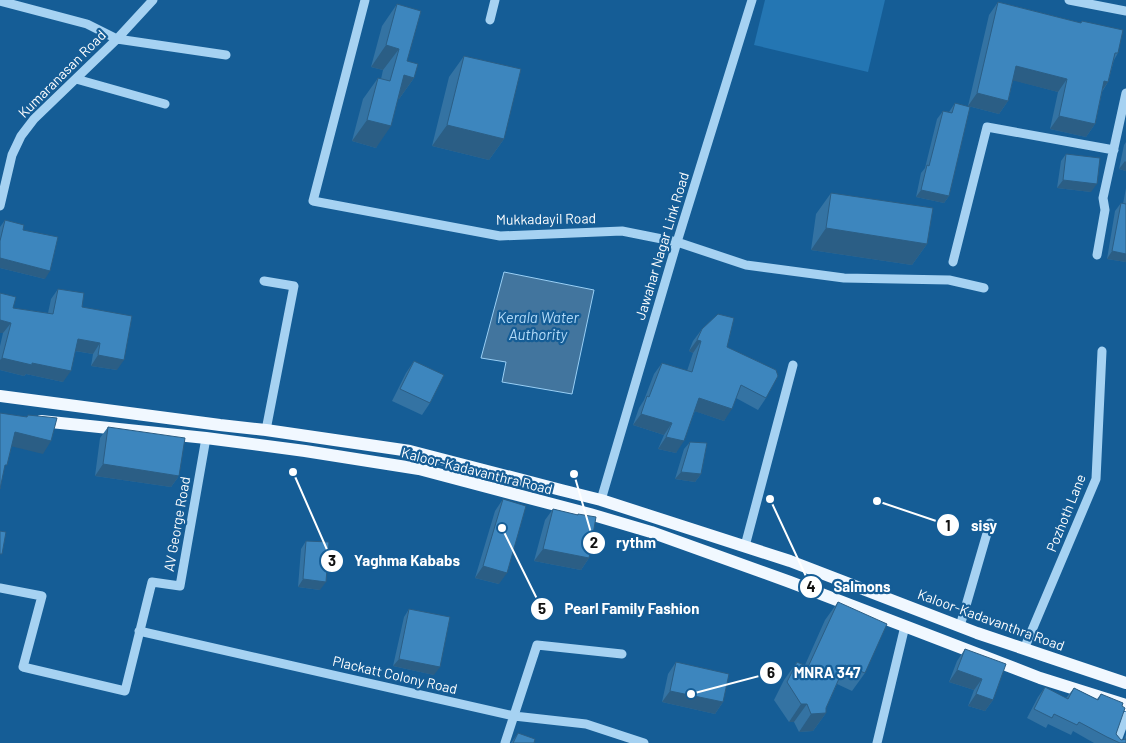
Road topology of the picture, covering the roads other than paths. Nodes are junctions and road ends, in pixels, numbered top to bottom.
1 (153, 0) edge
2 (365, 0) edge
3 (495, 0) edge
4 (752, 0) edge
5 (1069, 0) edge
6 (0, 1) edge
7 (19, 3) edge
8 (1126, 12) edge
9 (490, 20) dead end
10 (117, 39) junction
11 (226, 56) dead end
12 (76, 79) junction
13 (1126, 93) edge
14 (165, 104) dead end
15 (1114, 150) junction
16 (0, 206) edge
17 (677, 242) junction
18 (1097, 255) dead end
19 (953, 262) dead end
20 (264, 281) dead end
21 (984, 288) dead end
22 (1102, 351) dead end
23 (793, 365) dead end
24 (0, 396) edge
25 (31, 420) edge
26 (266, 430) junction
27 (206, 438) junction
28 (374, 447) junction
29 (371, 462) junction
30 (600, 500) junction
31 (990, 523) dead end
32 (745, 546) junction
33 (0, 588) edge
34 (913, 608) junction
35 (905, 626) junction
36 (960, 626) junction
37 (139, 631) junction
38 (1024, 649) junction
39 (622, 654) dead end
40 (1126, 683) edge
41 (1126, 705) edge
42 (514, 716) junction
43 (1126, 716) edge
44 (504, 743) edge
45 (644, 743) edge
46 (877, 743) edge
47 (1116, 743) edge

1 - 10 street, Kumaranasan Road
2 - 17 street, Mukkadayil Road
3 - 9 street
4 - 17 street, Jawahar Nagar Link Road
5 - 8 street
6 - 7 street
7 - 10 street
10 - 11 street
10 - 12 street, Kumaranasan Road
12 - 14 street
12 - 16 street, Kumaranasan Road
13 - 15 street
15 - 18 street
15 - 19 street
17 - 21 street, Mukkadayil Road
17 - 30 street, Jawahar Nagar Link Road
20 - 26 street
22 - 38 street, Pozhoth Lane
23 - 32 street
24 - 26 main road, Kaloor-Kadavanthra Road
25 - 27 main road, Kaloor-Kadavanthra Road
26 - 28 main road, Kaloor-Kadavanthra Road
27 - 29 main road, Kaloor-Kadavanthra Road
27 - 37 street, AV George Road
28 - 29 main road
28 - 30 main road, Kaloor-Kadavanthra Road
29 - 35 main road, Kaloor-Kadavanthra Road
30 - 32 main road, Kaloor-Kadavanthra Road
31 - 36 street
32 - 34 main road, Kaloor-Kadavanthra Road
33 - 37 street, AV George Road
34 - 35 main road
34 - 36 main road, Kaloor-Kadavanthra Road
35 - 41 main road, Kaloor-Kadavanthra Road
35 - 46 street
36 - 38 main road, Kaloor-Kadavanthra Road
37 - 42 street, Plackatt Colony Road
38 - 40 main road, Kaloor-Kadavanthra Road
39 - 42 street
42 - 44 street
42 - 45 street, Plackatt Colony Road
43 - 47 street

